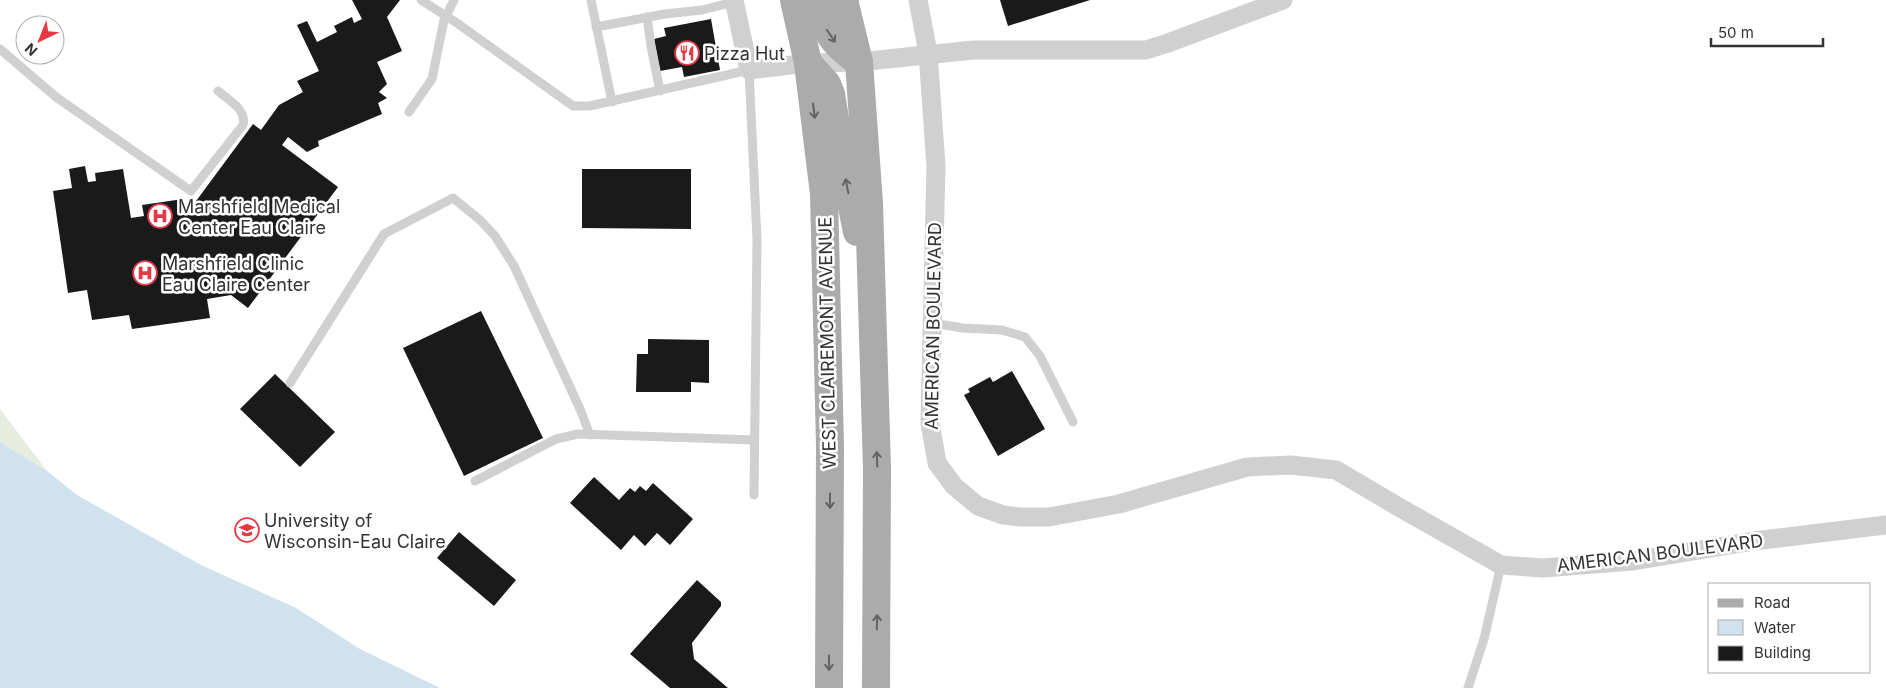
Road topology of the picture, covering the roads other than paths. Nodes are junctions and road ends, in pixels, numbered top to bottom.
1 (420, 0) edge
2 (454, 0) edge
3 (591, 0) edge
4 (794, 0) edge
5 (818, 0) edge
6 (844, 0) edge
7 (918, 0) edge
8 (1283, 0) edge
9 (734, 1) edge
10 (446, 16) junction
11 (647, 17) junction
12 (596, 27) junction
13 (0, 49) edge
14 (928, 53) junction
15 (859, 62) junction
16 (808, 63) junction
17 (749, 70) junction
18 (218, 91) dead end
19 (660, 91) junction
20 (612, 102) junction
21 (409, 112) dead end
22 (872, 302) junction
23 (932, 323) junction
24 (290, 383) dead end
25 (1073, 422) dead end
26 (590, 435) junction
27 (754, 440) junction
28 (474, 481) dead end
29 (754, 495) dead end
30 (1886, 525) edge
31 (1501, 565) junction
32 (829, 688) edge
33 (876, 688) edge
34 (1468, 688) edge

1 - 10 lane
2 - 10 lane
3 - 12 lane
4 - 16 main road, WEST CLAIREMONT AVENUE
5 -> 15 main road
6 - 15 main road
7 - 14 street, AMERICAN BOULEVARD
8 - 14 street
9 - 11 lane
9 - 17 street
10 - 20 lane
10 - 21 lane
11 - 12 lane
11 - 19 lane
12 - 20 lane
13 - 18 lane
14 - 15 street
14 - 23 street, AMERICAN BOULEVARD
15 - 16 street
15 - 22 main road
16 - 17 street
22 -> 16 main road
16 -> 32 main road, WEST CLAIREMONT AVENUE
17 - 19 lane
17 - 27 lane
19 - 20 lane
33 -> 22 main road
23 - 25 lane
23 - 31 street, AMERICAN BOULEVARD
24 - 26 lane
26 - 27 lane
26 - 28 lane
27 - 29 lane
30 - 31 street, AMERICAN BOULEVARD
31 - 34 lane

